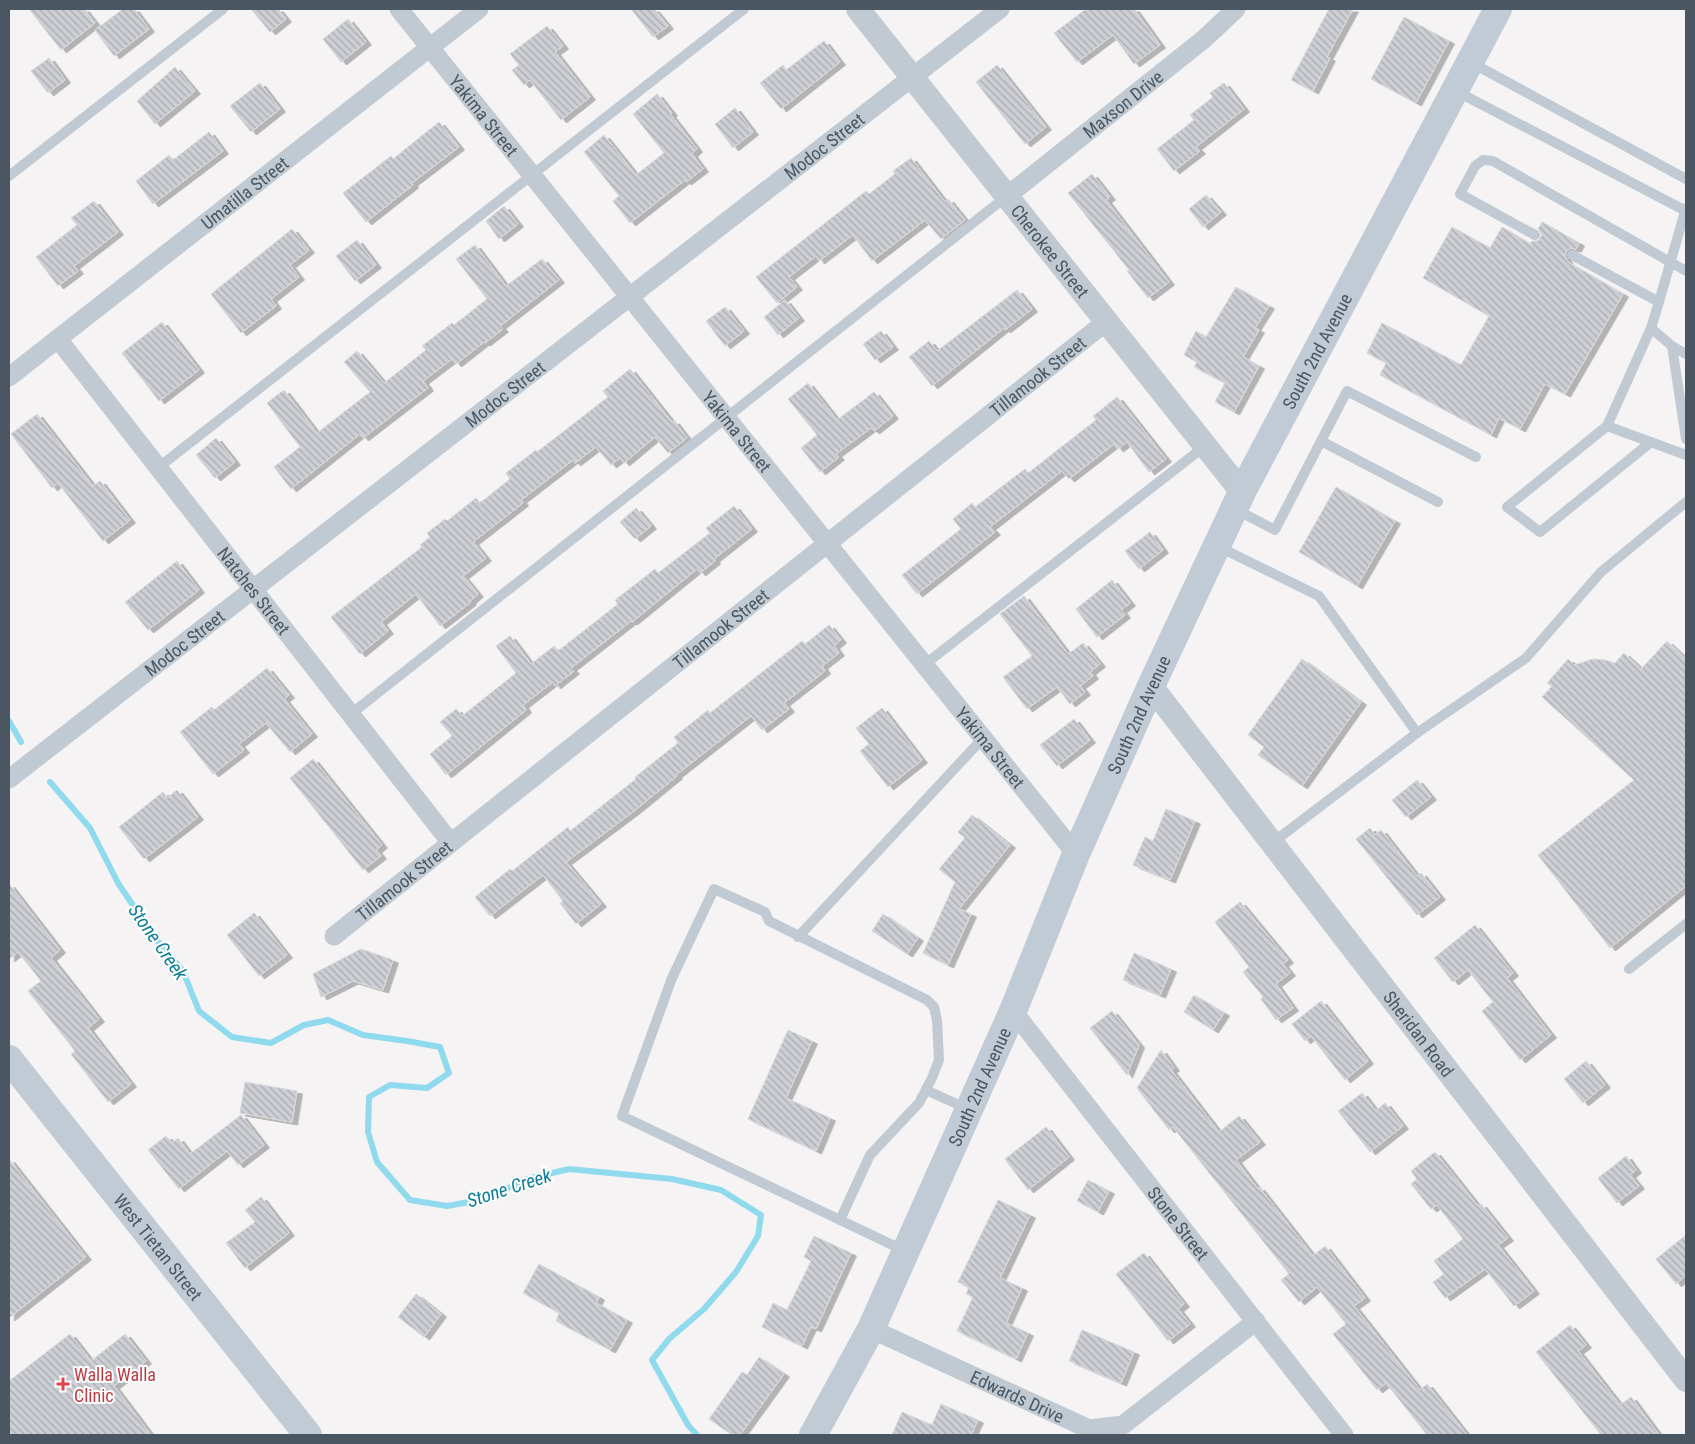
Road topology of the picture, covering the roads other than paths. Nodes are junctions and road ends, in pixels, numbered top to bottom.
1 (223, 9) edge
2 (399, 9) edge
3 (479, 9) edge
4 (744, 9) edge
5 (858, 9) edge
6 (1000, 9) edge
7 (1236, 9) edge
8 (1498, 9) edge
9 (430, 47) junction
10 (1470, 62) junction
11 (912, 77) junction
12 (1455, 90) junction
13 (532, 175) junction
14 (9, 176) edge
15 (1686, 179) edge
16 (1008, 196) junction
17 (1686, 210) edge
18 (1535, 235) dead end
19 (1572, 255) dead end
20 (1671, 262) junction
21 (1686, 271) edge
22 (630, 296) junction
23 (1660, 302) junction
24 (1106, 321) junction
25 (1651, 328) junction
26 (58, 339) junction
27 (1672, 346) junction
28 (1686, 354) edge
29 (9, 377) edge
30 (727, 417) junction
31 (1608, 426) junction
32 (1686, 439) edge
33 (1321, 441) junction
34 (1652, 442) junction
35 (1206, 445) junction
36 (1686, 455) edge
37 (1476, 457) dead end
38 (159, 467) junction
39 (1238, 500) junction
40 (1438, 502) dead end
41 (1686, 502) edge
42 (827, 543) junction
43 (1217, 546) junction
44 (254, 589) junction
45 (924, 665) junction
46 (1151, 686) junction
47 (351, 714) junction
48 (1417, 733) junction
49 (983, 738) junction
50 (9, 779) edge
51 (451, 843) junction
52 (1272, 843) junction
53 (1076, 854) junction
54 (1686, 924) edge
55 (334, 936) dead end
56 (798, 937) junction
57 (1629, 969) dead end
58 (1013, 1011) junction
59 (9, 1059) edge
60 (926, 1090) junction
61 (969, 1110) junction
62 (840, 1220) junction
63 (906, 1252) junction
64 (1256, 1321) junction
65 (871, 1330) junction
66 (1686, 1380) edge
67 (308, 1435) edge
68 (813, 1435) edge
69 (1344, 1435) edge

1 - 14 lane
2 - 9 street, Yakima Street
3 - 9 street, Umatilla Street
4 - 13 lane
5 - 11 street, Cherokee Street
6 - 11 street, Modoc Street
7 - 16 street, Maxson Drive
8 - 10 main road, South 2nd Avenue
9 - 13 street, Yakima Street
9 - 26 street, Umatilla Street
10 - 12 main road, South 2nd Avenue
10 - 15 lane
11 - 16 street, Cherokee Street
11 - 22 street, Modoc Street
12 - 17 lane
12 - 39 main road, South 2nd Avenue
13 - 22 street, Yakima Street
13 - 38 lane
16 - 24 street, Cherokee Street
16 - 30 lane
17 - 20 lane
18 - 20 lane
19 - 23 lane
20 - 21 lane
20 - 23 lane
22 - 30 street, Yakima Street
22 - 44 street, Modoc Street
23 - 25 lane
24 - 35 street, Cherokee Street
24 - 42 street, Tillamook Street
25 - 27 lane
25 - 31 lane
26 - 29 street, Umatilla Street
26 - 38 street, Natches Street
27 - 28 lane
27 - 32 lane
30 - 42 street, Yakima Street
30 - 47 lane
31 - 34 lane
31 - 34 lane
33 - 37 lane
33 - 39 lane
33 - 40 lane
34 - 36 lane
35 - 39 street, Cherokee Street
35 - 45 lane
38 - 44 street, Natches Street
39 - 43 main road, South 2nd Avenue
41 - 48 lane
42 - 45 street, Yakima Street
42 - 51 street, Tillamook Street
43 - 46 main road, South 2nd Avenue
43 - 48 lane
44 - 47 street, Natches Street
44 - 50 street, Modoc Street
45 - 49 street, Yakima Street
46 - 52 street, Sheridan Road
46 - 53 main road, South 2nd Avenue
47 - 51 street, Natches Street
48 - 52 lane
49 - 53 street, Yakima Street
49 - 56 lane
51 - 55 street, Tillamook Street
52 - 66 street, Sheridan Road
53 - 58 main road, South 2nd Avenue
54 - 57 lane
56 - 60 lane
56 - 62 lane
58 - 61 main road, South 2nd Avenue
58 - 64 street, Stone Street
59 - 67 main road, West Tietan Street
60 - 61 lane
60 - 62 lane
61 - 63 main road, South 2nd Avenue
62 - 63 lane
63 - 65 main road, South 2nd Avenue
64 - 65 street, Edwards Drive
64 - 69 street, Stone Street
65 - 68 main road, South 2nd Avenue

